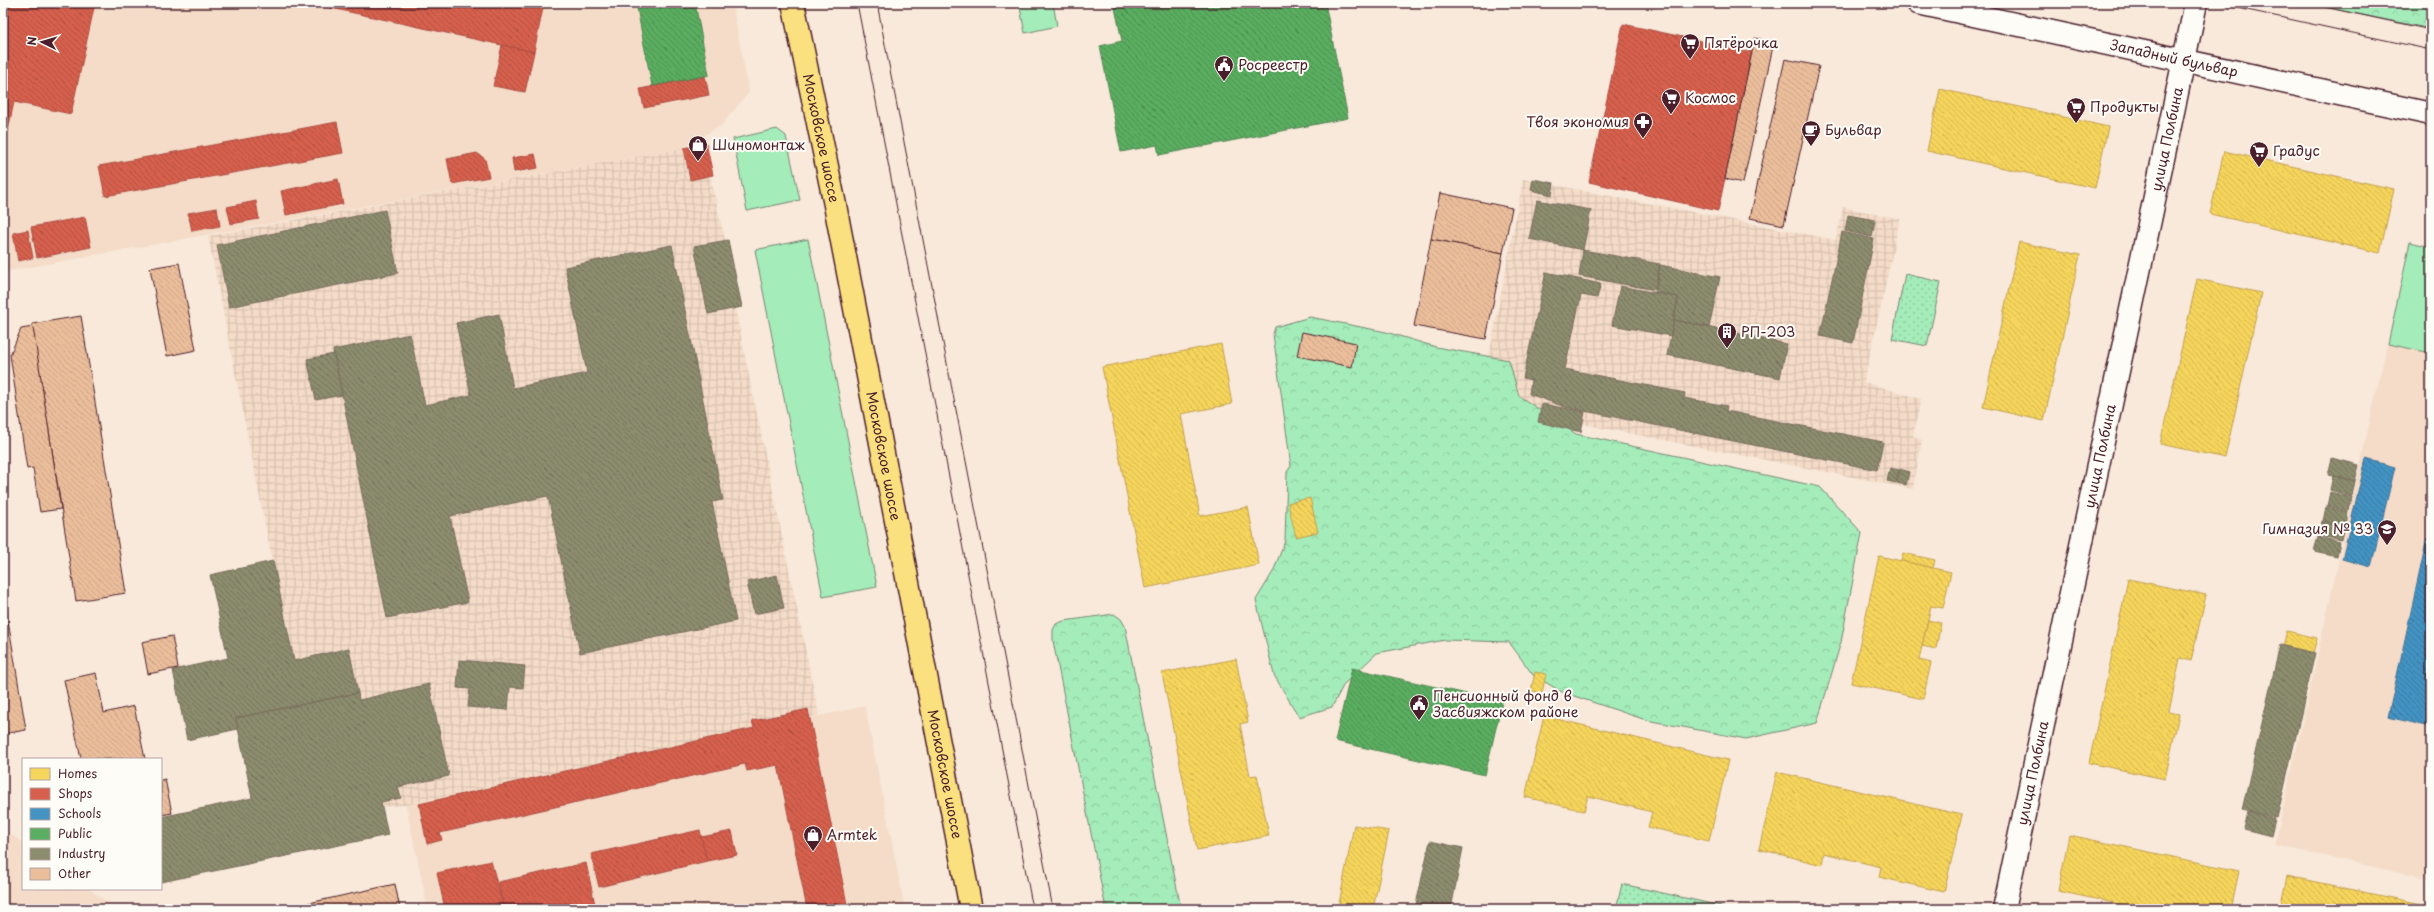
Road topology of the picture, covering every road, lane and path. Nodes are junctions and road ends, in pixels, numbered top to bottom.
1 (793, 3) edge
2 (1918, 3) edge
3 (2196, 3) edge
4 (2184, 60) junction
5 (2431, 114) edge
6 (971, 909) edge
7 (2004, 909) edge

1 - 6 main road, Московское шоссе
2 - 4 street, Западный бульвар
3 - 4 street, улица Полбина
4 - 5 street, Западный бульвар
4 - 7 street, улица Полбина

